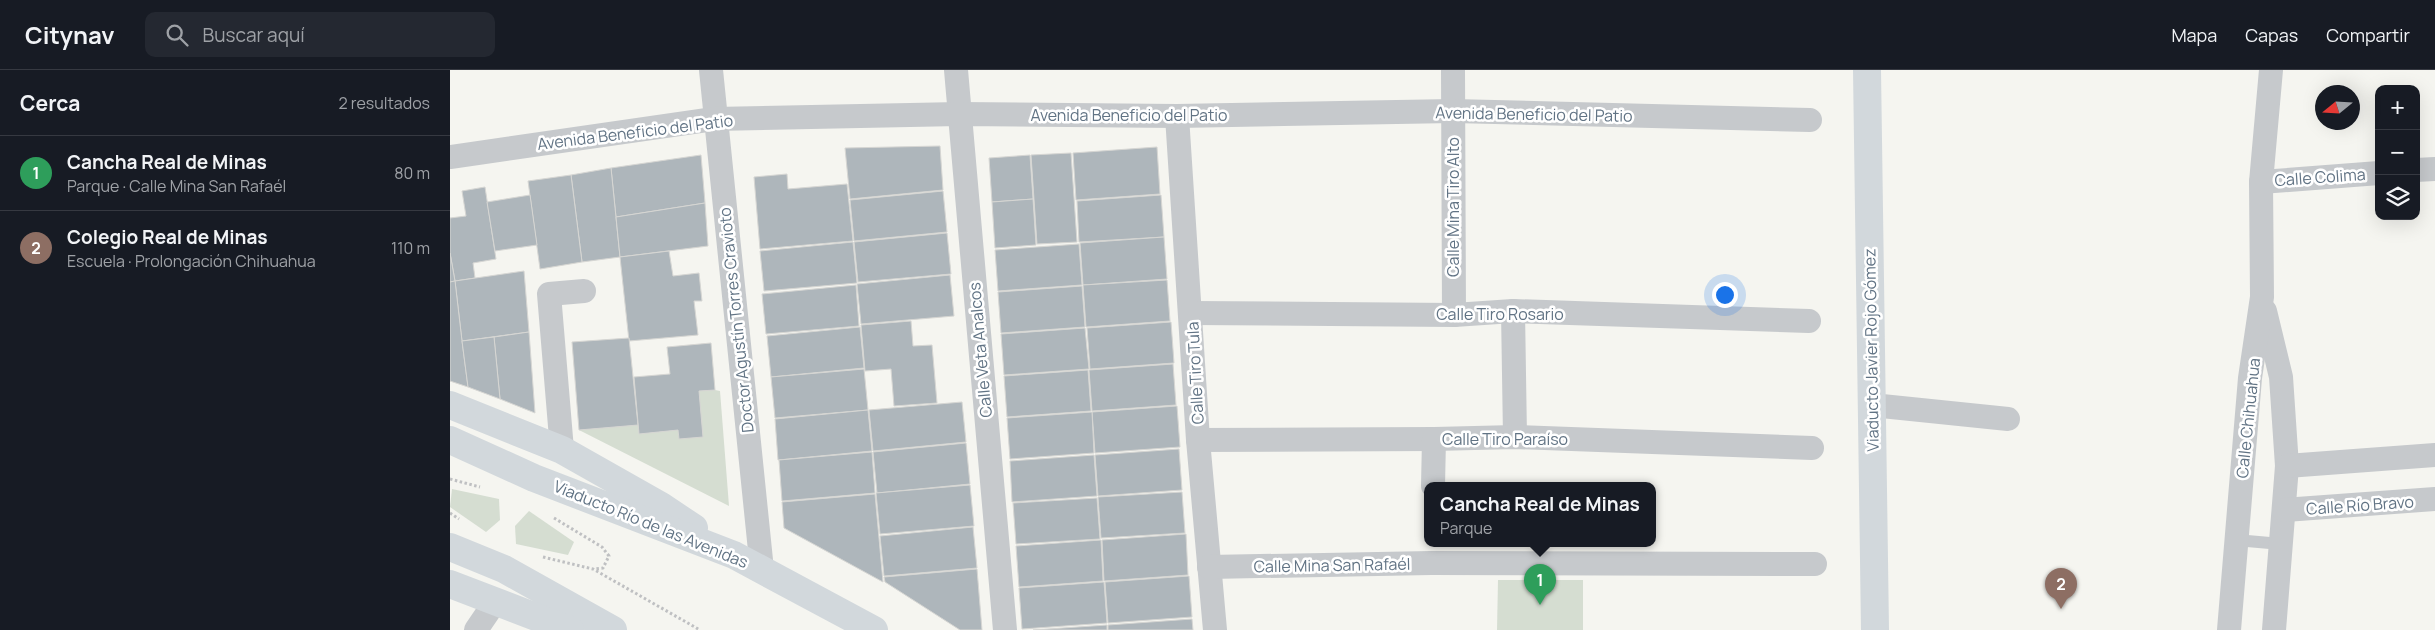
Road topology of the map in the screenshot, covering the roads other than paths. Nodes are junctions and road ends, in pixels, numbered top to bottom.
1 (711, 70) edge
2 (956, 70) edge
3 (1453, 70) edge
4 (1867, 70) edge
5 (2271, 70) edge
6 (1453, 111) junction
7 (959, 114) junction
8 (1177, 116) junction
9 (714, 119) junction
10 (1810, 120) dead end
11 (450, 157) edge
12 (2435, 169) edge
13 (2420, 170) edge
14 (2375, 173) edge
15 (2261, 182) junction
16 (584, 291) dead end
17 (2262, 297) junction
18 (1513, 312) junction
19 (1191, 313) junction
20 (1454, 315) junction
21 (1809, 321) dead end
22 (450, 405) edge
23 (1872, 405) junction
24 (2008, 418) dead end
25 (1515, 437) junction
26 (450, 440) edge
27 (1198, 440) junction
28 (1434, 440) junction
29 (1812, 448) dead end
30 (562, 450) junction
31 (2435, 455) edge
32 (2287, 466) junction
33 (1433, 482) edge
34 (2435, 499) edge
35 (2284, 510) junction
36 (2236, 540) junction
37 (2281, 544) junction
38 (450, 547) edge
39 (1431, 554) edge
40 (734, 555) junction
41 (1815, 564) dead end
42 (1209, 567) junction
43 (762, 570) junction
44 (450, 584) edge
45 (495, 602) junction
46 (476, 630) edge
47 (570, 630) edge
48 (613, 630) edge
49 (874, 630) edge
50 (1005, 630) edge
51 (1215, 630) edge
52 (1875, 630) edge
53 (2229, 630) edge
54 (2274, 630) edge

1 - 9 street, Doctor Agustín Torres Cravioto
2 - 7 street, Calle Veta Analcos
3 - 6 street, Calle Mina Tiro Alto
4 - 23 main road, Viaducto Javier Rojo Gómez
5 - 15 street, Calle Chihuahua
6 - 8 street, Avenida Beneficio del Patio
6 - 10 street, Avenida Beneficio del Patio
6 - 20 street, Calle Mina Tiro Alto
7 - 8 street, Avenida Beneficio del Patio
7 - 9 street, Avenida Beneficio del Patio
7 - 50 street, Calle Veta Analcos
8 - 19 street, Calle Tiro Tula
9 - 11 street, Avenida Beneficio del Patio
9 - 43 street, Doctor Agustín Torres Cravioto
12 - 13 street
14 - 15 street, Calle Colima
15 - 17 street, Calle Chihuahua
16 - 30 street
17 - 32 street, Calle Chihuahua
17 - 36 street, Calle Chihuahua
18 - 20 street, Calle Tiro Rosario
18 - 21 street, Calle Tiro Rosario
18 - 25 street
19 - 20 street, Calle Tiro Rosario
19 - 27 street, Calle Tiro Tula
22 - 30 main road
23 - 24 street
23 - 52 main road, Viaducto Javier Rojo Gómez
25 - 28 street, Calle Tiro Paraíso
25 - 29 street, Calle Tiro Paraíso
26 - 40 main road, Viaducto Río de las Avenidas
27 - 28 street, Calle Tiro Paraíso
27 - 42 street, Calle Tiro Tula
28 - 33 street
30 - 40 main road
31 - 32 street
32 - 35 street, Calle Chihuahua
34 - 35 street, Calle Río Bravo
35 - 37 street, Calle Chihuahua
36 - 37 lane
36 - 53 street, Calle Chihuahua
37 - 54 street, Calle Chihuahua
38 - 48 main road
39 - 41 street, Calle Mina San Rafaél
39 - 42 street, Calle Mina San Rafaél
40 - 43 main road, Viaducto Río de las Avenidas
42 - 51 street, Calle Tiro Tula
43 - 49 main road, Viaducto Río de las Avenidas
44 - 45 main road
45 - 46 street
45 - 47 main road

